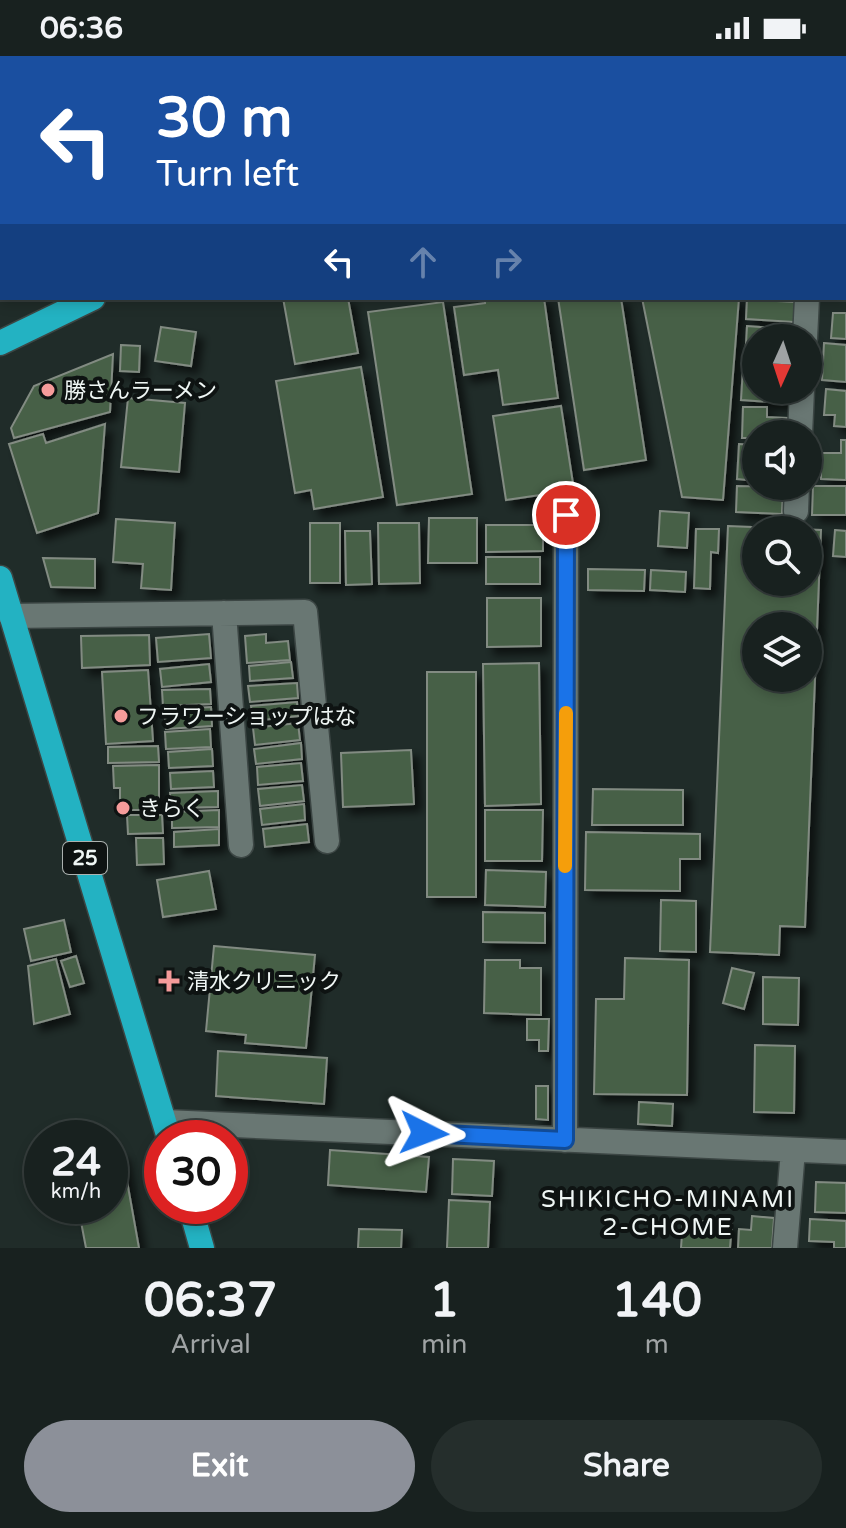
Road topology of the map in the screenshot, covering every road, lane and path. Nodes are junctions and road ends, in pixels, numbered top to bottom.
1 (89, 300) edge
2 (807, 300) edge
3 (806, 324) edge
4 (0, 343) edge
5 (796, 500) edge
6 (796, 511) dead end
7 (566, 515) dead end
8 (0, 578) edge
9 (224, 613) junction
10 (11, 616) junction
11 (327, 841) dead end
12 (241, 845) dead end
13 (164, 1120) edge
14 (248, 1132) edge
15 (565, 1140) junction
16 (793, 1150) junction
17 (846, 1152) edge
18 (195, 1224) edge
19 (202, 1248) edge
20 (785, 1248) edge

1 - 4 highway
2 - 3 street
5 - 6 street
7 - 15 street
8 - 10 highway, 25
9 - 10 street
9 - 11 street
9 - 12 street
10 - 13 highway, 25
14 - 15 street
15 - 16 street
16 - 17 street
16 - 20 street
18 - 19 highway

